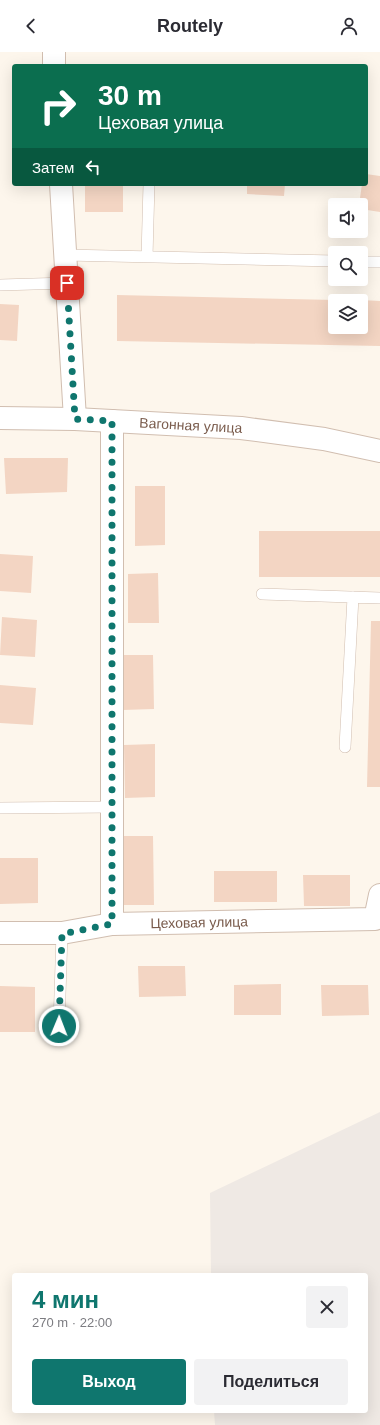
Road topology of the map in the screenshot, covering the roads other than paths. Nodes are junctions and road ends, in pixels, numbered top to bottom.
1 (54, 52) edge
2 (54, 64) edge
3 (61, 186) edge
4 (149, 186) edge
5 (65, 255) junction
6 (147, 256) junction
7 (328, 261) edge
8 (368, 262) edge
9 (380, 262) edge
10 (67, 283) junction
11 (0, 285) edge
12 (0, 418) edge
13 (75, 419) junction
14 (112, 421) junction
15 (380, 451) edge
16 (262, 594) dead end
17 (353, 597) junction
18 (380, 598) edge
19 (345, 746) dead end
20 (112, 807) junction
21 (0, 808) edge
22 (380, 896) edge
23 (112, 924) junction
24 (0, 933) edge
25 (62, 934) junction
26 (59, 1026) dead end

1 - 2 street
3 - 5 street
4 - 6 lane
5 - 6 lane
5 - 10 street
6 - 7 lane
8 - 9 lane
10 - 11 lane
10 - 13 street
12 - 13 street, Вагонная улица
13 - 14 street, Вагонная улица
14 - 15 street, Вагонная улица
14 - 20 street
16 - 17 lane
17 - 18 lane
17 - 19 lane
20 - 21 lane
20 - 23 street
22 - 23 street, Цеховая улица
23 - 25 street, Цеховая улица
24 - 25 street, Цеховая улица
25 - 26 lane

